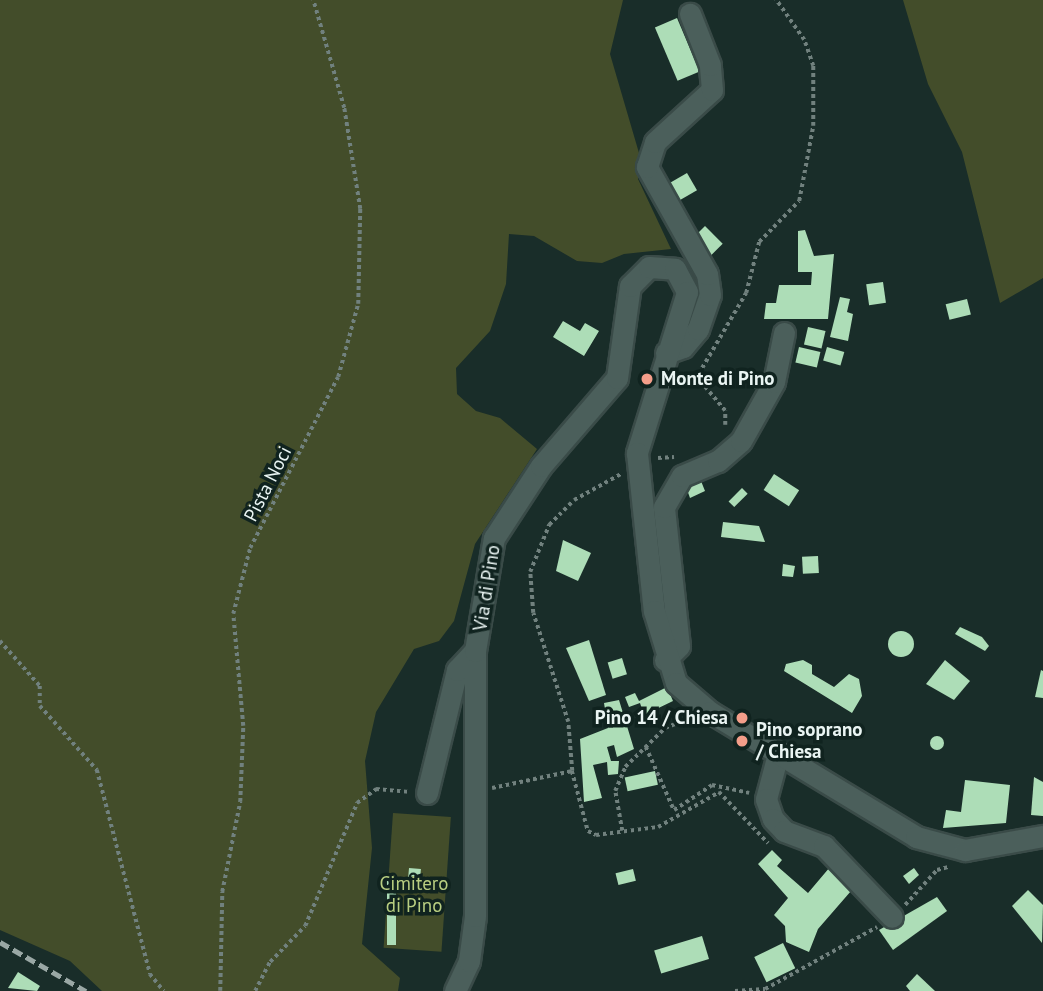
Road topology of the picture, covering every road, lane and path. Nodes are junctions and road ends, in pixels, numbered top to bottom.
1 (313, 0) edge
2 (776, 0) edge
3 (692, 18) dead end
4 (784, 332) dead end
5 (666, 353) junction
6 (727, 455) junction
7 (644, 465) junction
8 (698, 468) junction
9 (0, 641) edge
10 (475, 650) junction
11 (665, 660) junction
12 (665, 728) dead end
13 (646, 747) junction
14 (778, 754) junction
15 (572, 771) junction
16 (487, 789) dead end
17 (427, 793) joint
18 (766, 799) junction
19 (622, 831) junction
20 (1043, 836) edge
21 (778, 847) dead end
22 (892, 917) dead end
23 (164, 991) edge
24 (220, 991) edge
25 (255, 991) edge
26 (455, 991) edge

1 - 24 path, Pista Noci
2 - 6 path
3 - 5 street
4 - 6 street
5 - 7 street, Via di Pino
5 - 10 street, Via di Pino
6 - 8 street
7 - 8 path
7 - 11 street, Via di Pino
7 - 15 path
8 - 11 street
9 - 23 path
10 - 17 street
10 - 26 street, Via di Pino
11 - 14 street, Via di Pino
12 - 13 path
13 - 18 path
13 - 19 path
14 - 18 street
14 - 20 street, Via di Pino
15 - 16 path
15 - 19 path
17 - 25 path
18 - 22 street
19 - 21 path

